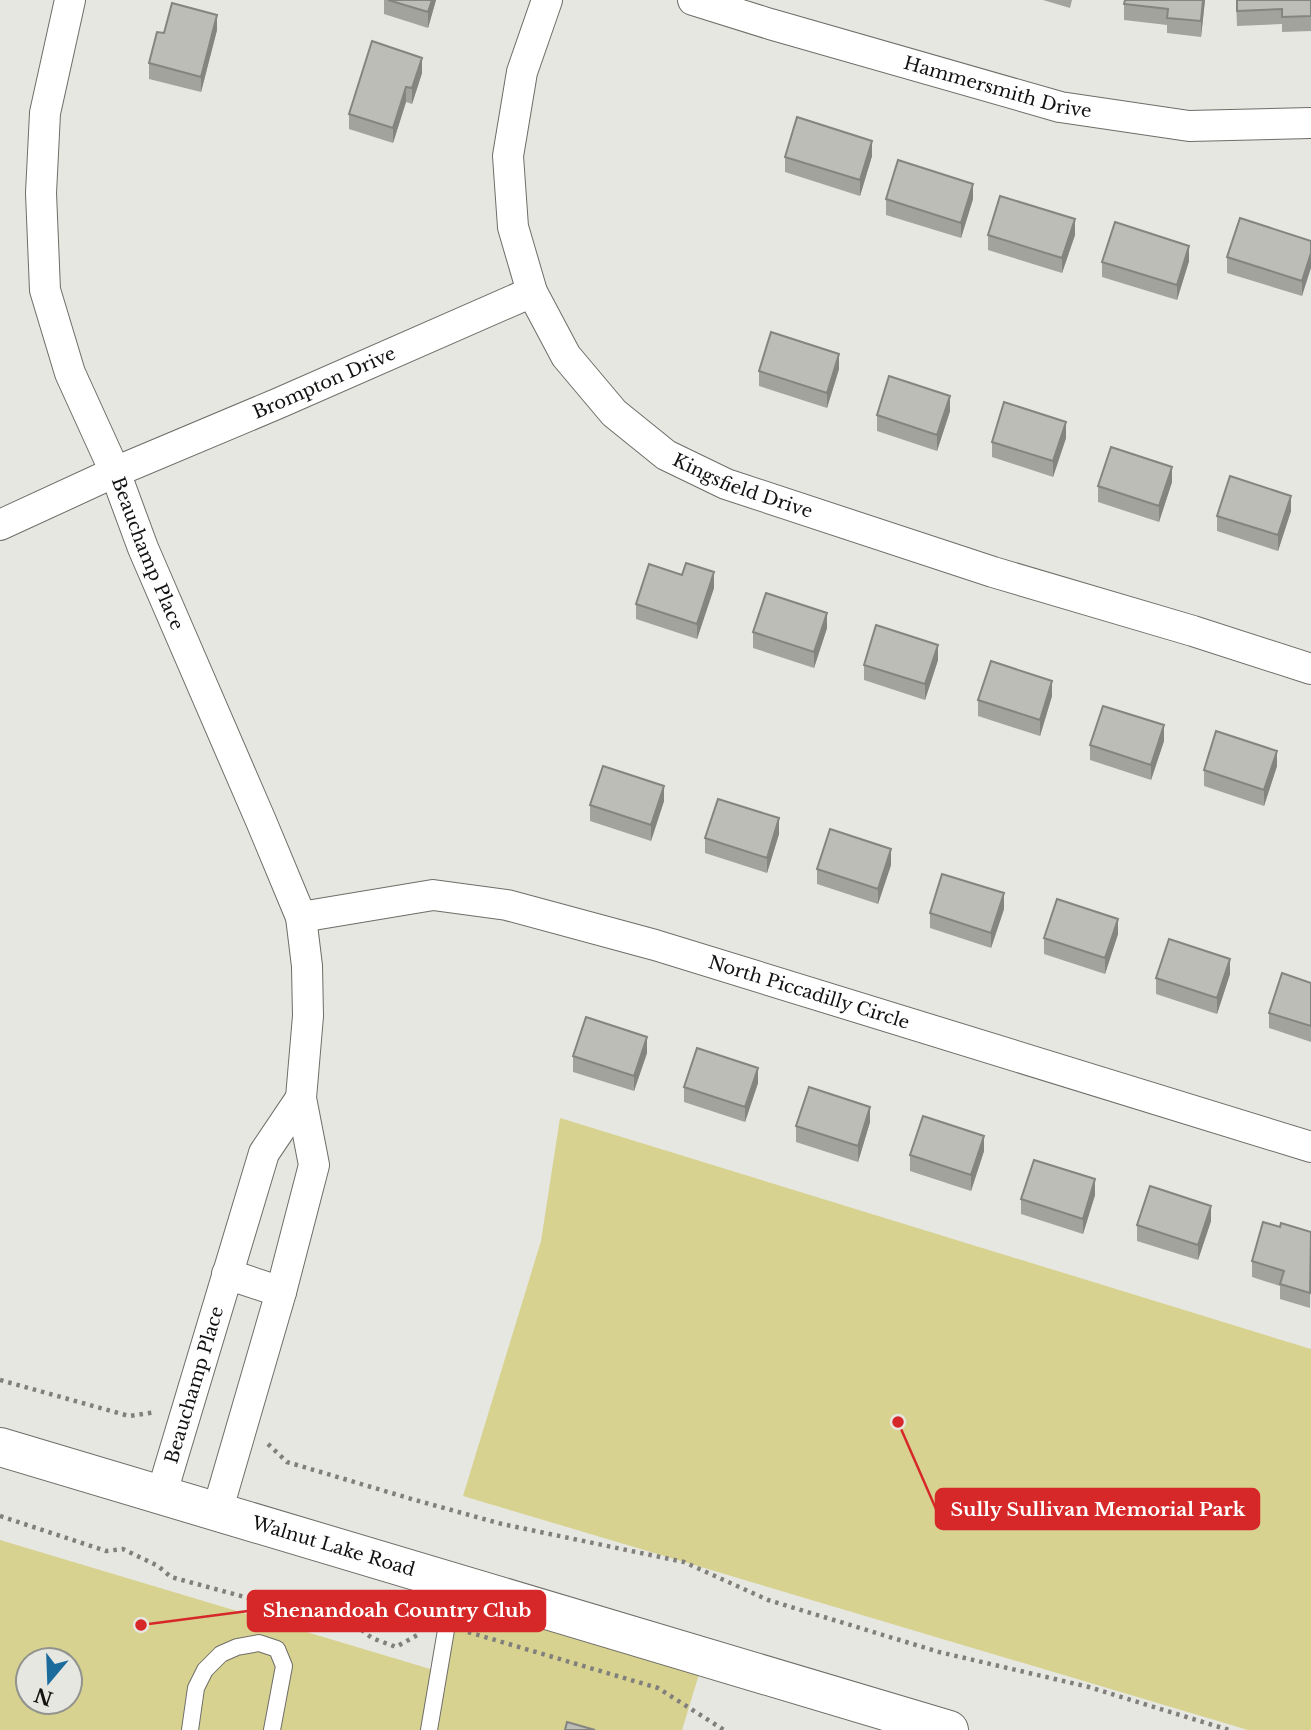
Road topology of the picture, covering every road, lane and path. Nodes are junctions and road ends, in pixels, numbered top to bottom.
1 (70, 0) edge
2 (547, 0) edge
3 (693, 0) edge
4 (1311, 123) edge
5 (532, 292) junction
6 (115, 472) junction
7 (0, 525) edge
8 (1311, 669) edge
9 (300, 918) junction
10 (300, 1098) junction
11 (1311, 1147) edge
12 (227, 1275) junction
13 (281, 1292) junction
14 (0, 1380) edge
15 (185, 1416) junction
16 (241, 1432) junction
17 (0, 1447) edge
18 (161, 1496) junction
19 (216, 1512) junction
20 (0, 1516) edge
21 (454, 1583) junction
22 (447, 1626) junction
23 (190, 1730) edge
24 (272, 1730) edge
25 (429, 1730) edge
26 (724, 1730) edge
27 (950, 1730) edge
28 (1229, 1730) edge

1 - 6 street, Beauchamp Place
2 - 5 street, Kingsfield Drive
3 - 4 street, Hammersmith Drive
5 - 6 street, Brompton Drive
5 - 8 street, Kingsfield Drive
6 - 7 street, Brompton Drive
6 - 9 street, Beauchamp Place
9 - 10 street, Beauchamp Place
9 - 11 street, North Piccadilly Circle
10 - 12 street, Beauchamp Place
10 - 13 street, Beauchamp Place
12 - 13 street
12 - 15 street, Beauchamp Place
13 - 16 street, Beauchamp Place
14 - 15 path
15 - 18 street, Beauchamp Place
16 - 19 street, Beauchamp Place
16 - 28 path
17 - 18 street, Walnut Lake Road
18 - 19 street, Walnut Lake Road
19 - 21 street, Walnut Lake Road
20 - 22 path
21 - 22 lane
21 - 27 street, Walnut Lake Road
22 - 25 lane
22 - 26 path
23 - 24 lane

